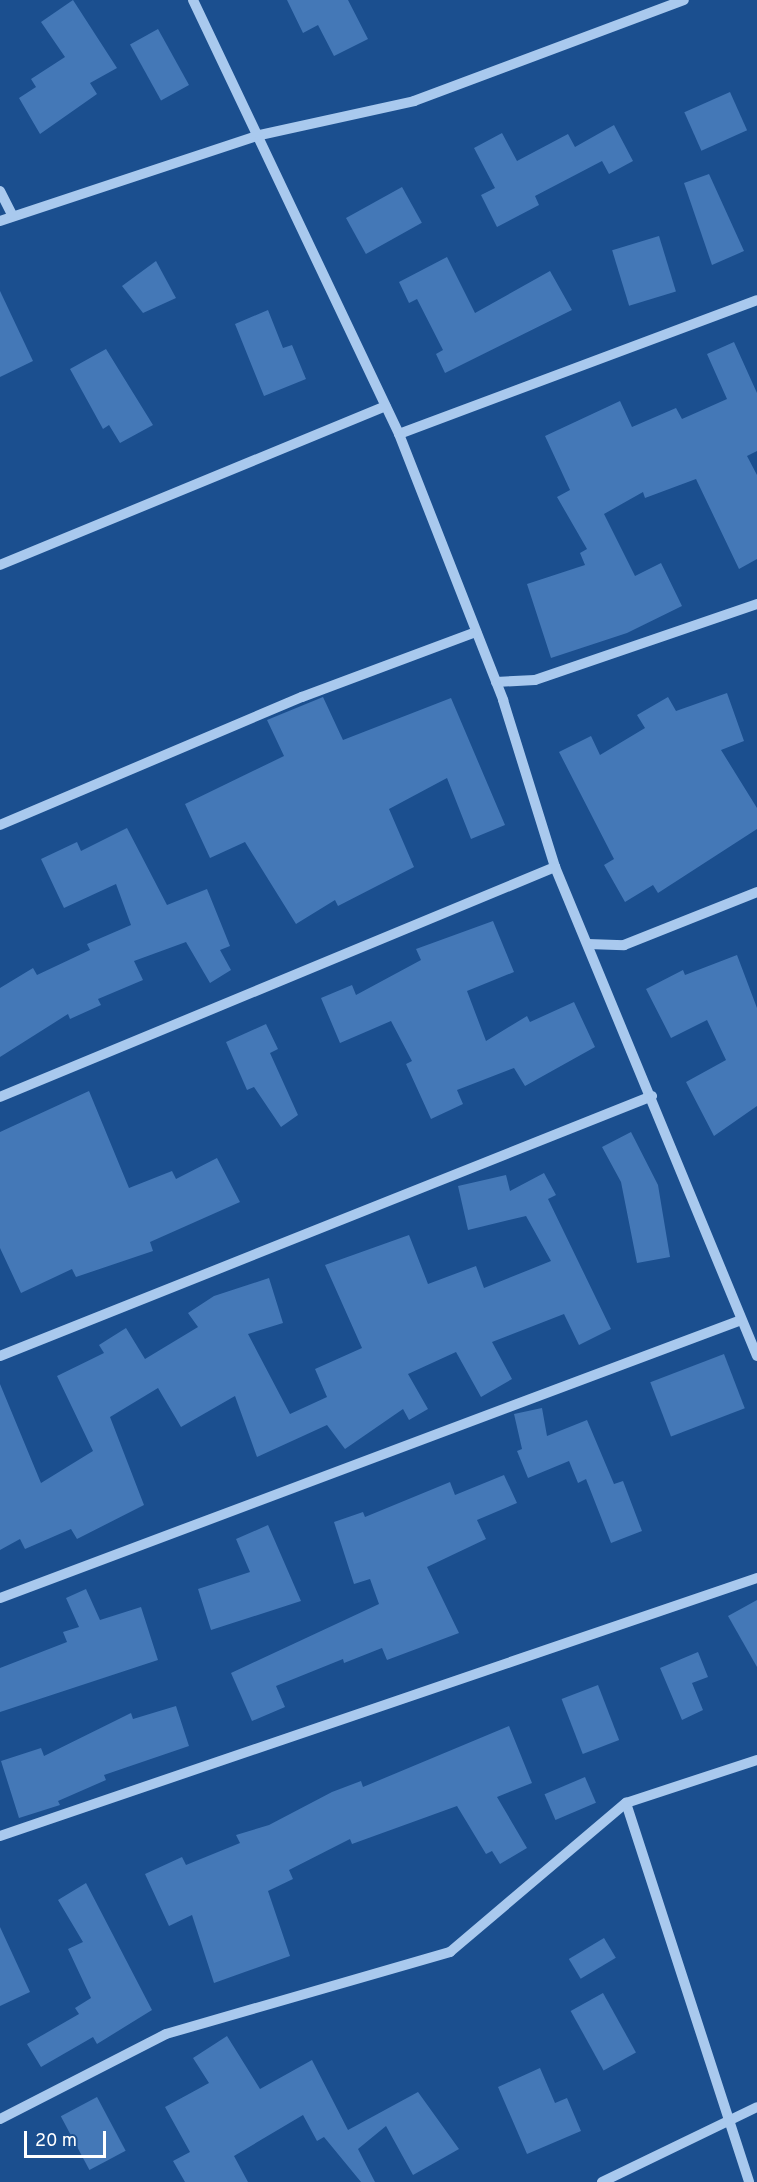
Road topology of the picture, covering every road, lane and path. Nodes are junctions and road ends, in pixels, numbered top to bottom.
1 (193, 0) edge
2 (684, 0) edge
3 (260, 135) junction
4 (0, 191) edge
5 (13, 216) junction
6 (0, 221) edge
7 (757, 300) edge
8 (385, 406) junction
9 (399, 434) junction
10 (0, 566) edge
11 (757, 604) edge
12 (476, 632) junction
13 (496, 682) junction
14 (0, 825) edge
15 (555, 867) junction
16 (757, 892) edge
17 (588, 944) junction
18 (652, 1096) junction
19 (0, 1097) edge
20 (741, 1320) junction
21 (0, 1356) edge
22 (757, 1356) edge
23 (757, 1578) edge
24 (0, 1598) edge
25 (757, 1760) edge
26 (626, 1803) junction
27 (1, 1834) edge
28 (757, 2107) edge
29 (0, 2119) edge
30 (725, 2119) junction
31 (602, 2182) edge
32 (749, 2182) edge

1 - 3 street
2 - 3 street
3 - 5 street
3 - 8 street
4 - 5 street
5 - 6 street
7 - 9 street
8 - 9 street
8 - 10 street
9 - 12 street
11 - 13 street
12 - 13 street
12 - 14 street
13 - 15 street
15 - 17 street
15 - 19 street
16 - 17 street
17 - 18 street
18 - 20 street
18 - 21 street
20 - 22 street
20 - 24 street
23 - 27 street
25 - 26 street
26 - 29 street
26 - 30 street
28 - 30 street
30 - 31 street
30 - 32 street

